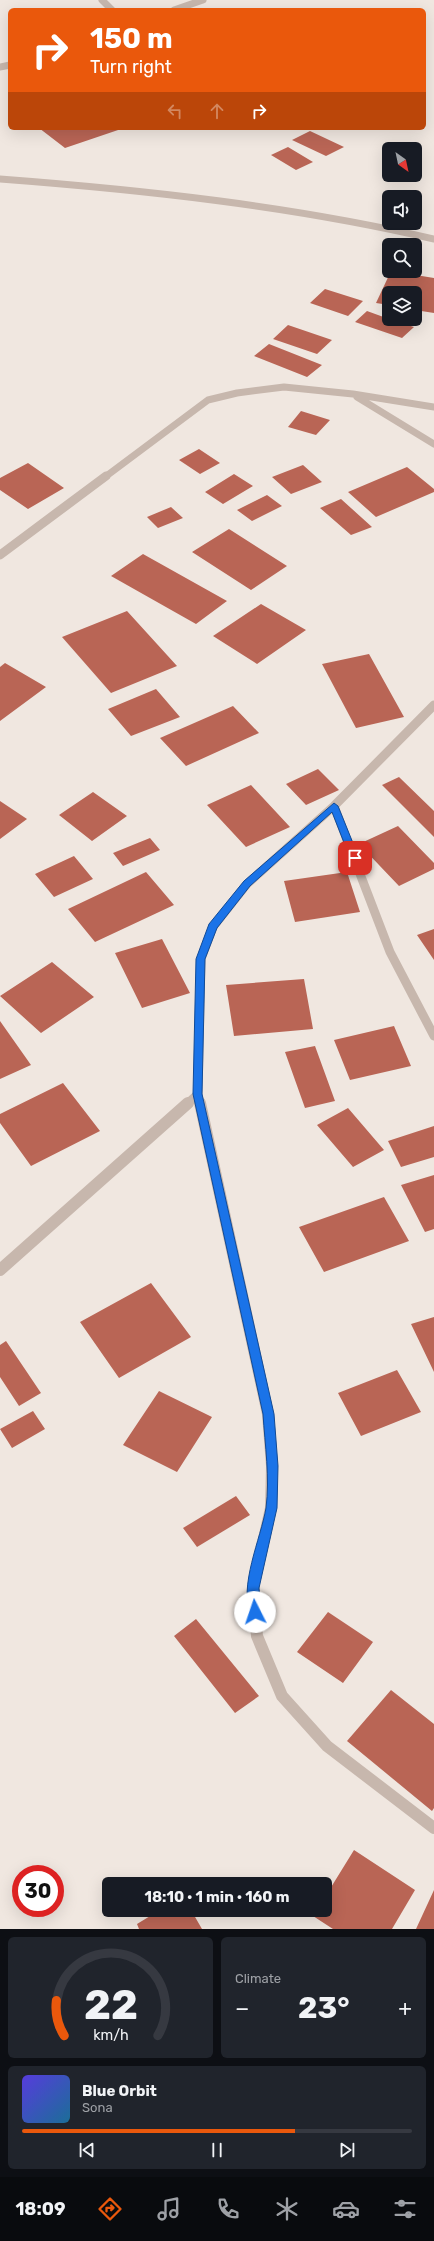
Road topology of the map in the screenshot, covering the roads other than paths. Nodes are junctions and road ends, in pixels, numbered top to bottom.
1 (102, 0) edge
2 (203, 0) edge
3 (110, 8) edge
4 (180, 8) edge
5 (0, 179) edge
6 (434, 239) edge
7 (353, 394) junction
8 (434, 407) edge
9 (434, 444) edge
10 (0, 555) edge
11 (434, 705) edge
12 (334, 806) junction
13 (434, 1036) edge
14 (198, 1094) junction
15 (0, 1270) edge
16 (434, 1828) edge

1 - 3 street
2 - 4 street
5 - 6 street
7 - 8 street
7 - 9 street
7 - 10 street
11 - 12 street
12 - 13 street
12 - 14 street
14 - 15 street
14 - 16 street

